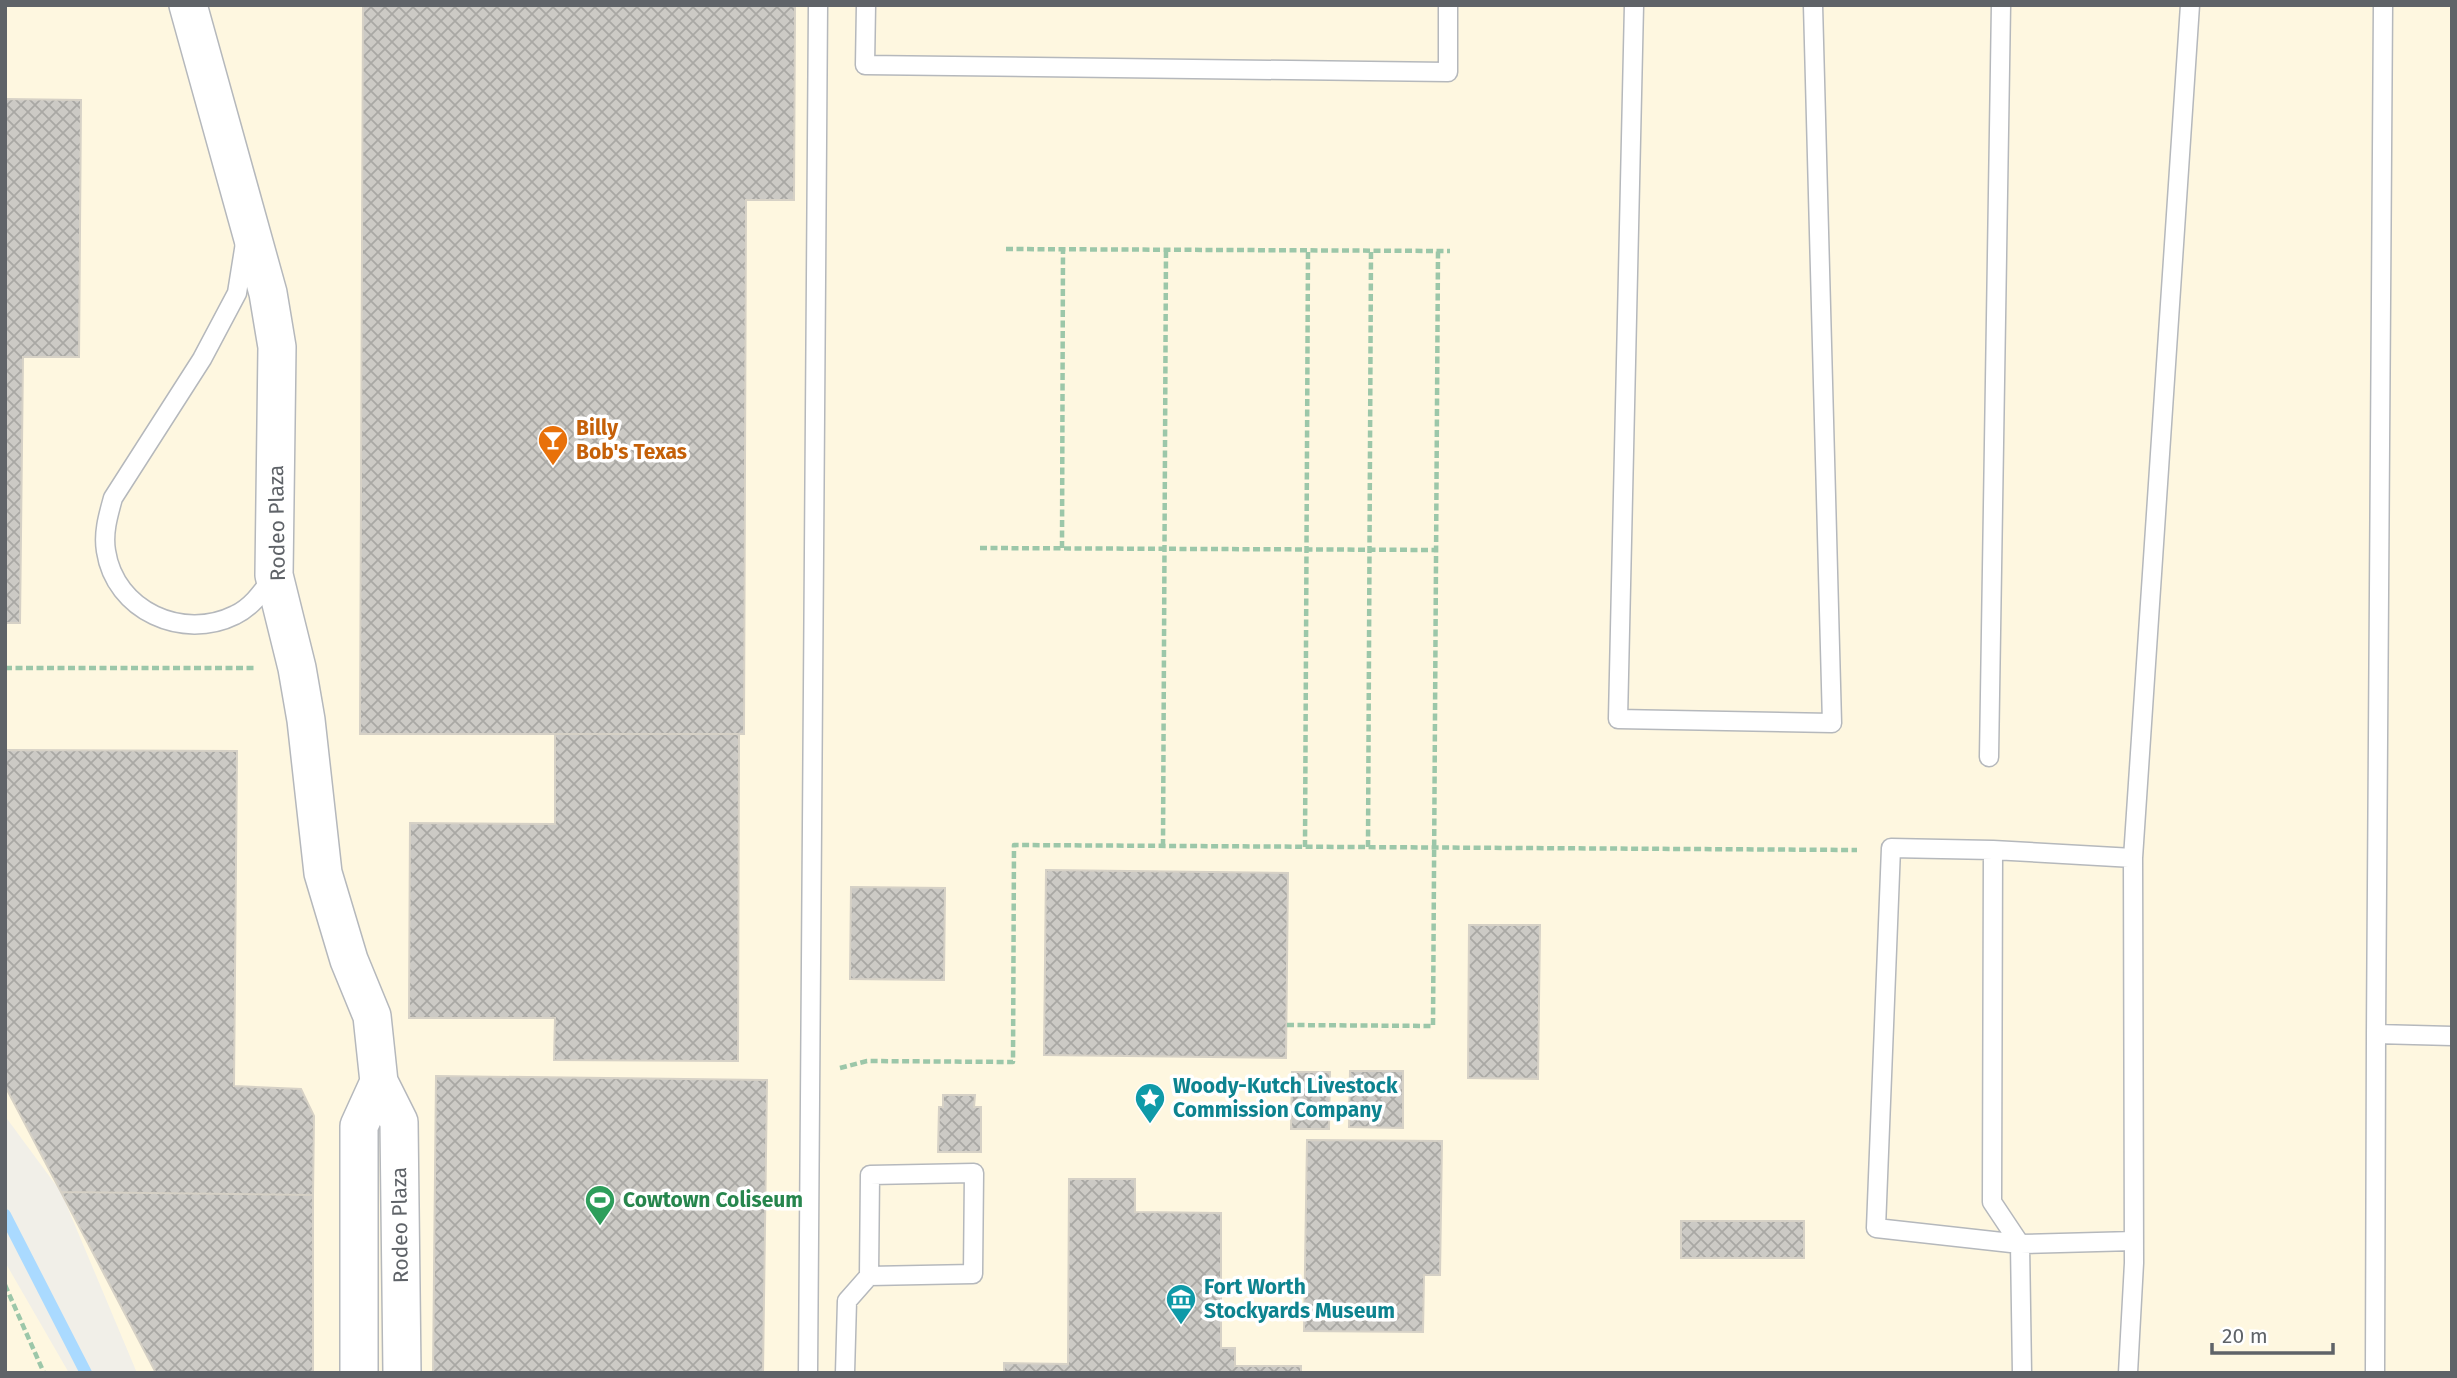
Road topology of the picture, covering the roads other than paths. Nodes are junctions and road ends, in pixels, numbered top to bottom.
1 (188, 5) edge
2 (818, 5) edge
3 (866, 5) edge
4 (1448, 5) edge
5 (1634, 5) edge
6 (1813, 5) edge
7 (2001, 5) edge
8 (2190, 5) edge
9 (2383, 5) edge
10 (249, 219) junction
11 (274, 575) junction
12 (1989, 757) dead end
13 (1993, 850) junction
14 (2133, 858) junction
15 (2376, 1034) junction
16 (2452, 1036) edge
17 (379, 1082) junction
18 (2134, 1241) junction
19 (2020, 1244) junction
20 (869, 1276) junction
21 (359, 1373) edge
22 (402, 1373) edge
23 (808, 1373) edge
24 (845, 1373) edge
25 (2022, 1373) edge
26 (2129, 1373) edge
27 (2375, 1373) edge

1 - 10 street, Rodeo Plaza
2 - 23 lane
3 - 4 lane
5 - 6 lane
7 - 12 lane
8 - 14 lane
9 - 15 lane
10 - 11 street, Rodeo Plaza
10 - 11 lane
11 - 17 street, Rodeo Plaza
13 - 14 lane
13 - 19 lane
13 - 19 lane
14 - 18 lane
15 - 16 lane
15 - 27 lane
17 - 21 street, Rodeo Plaza
17 - 22 street, Rodeo Plaza
18 - 19 lane
18 - 26 lane
19 - 25 lane
20 - 20 lane
20 - 24 lane

